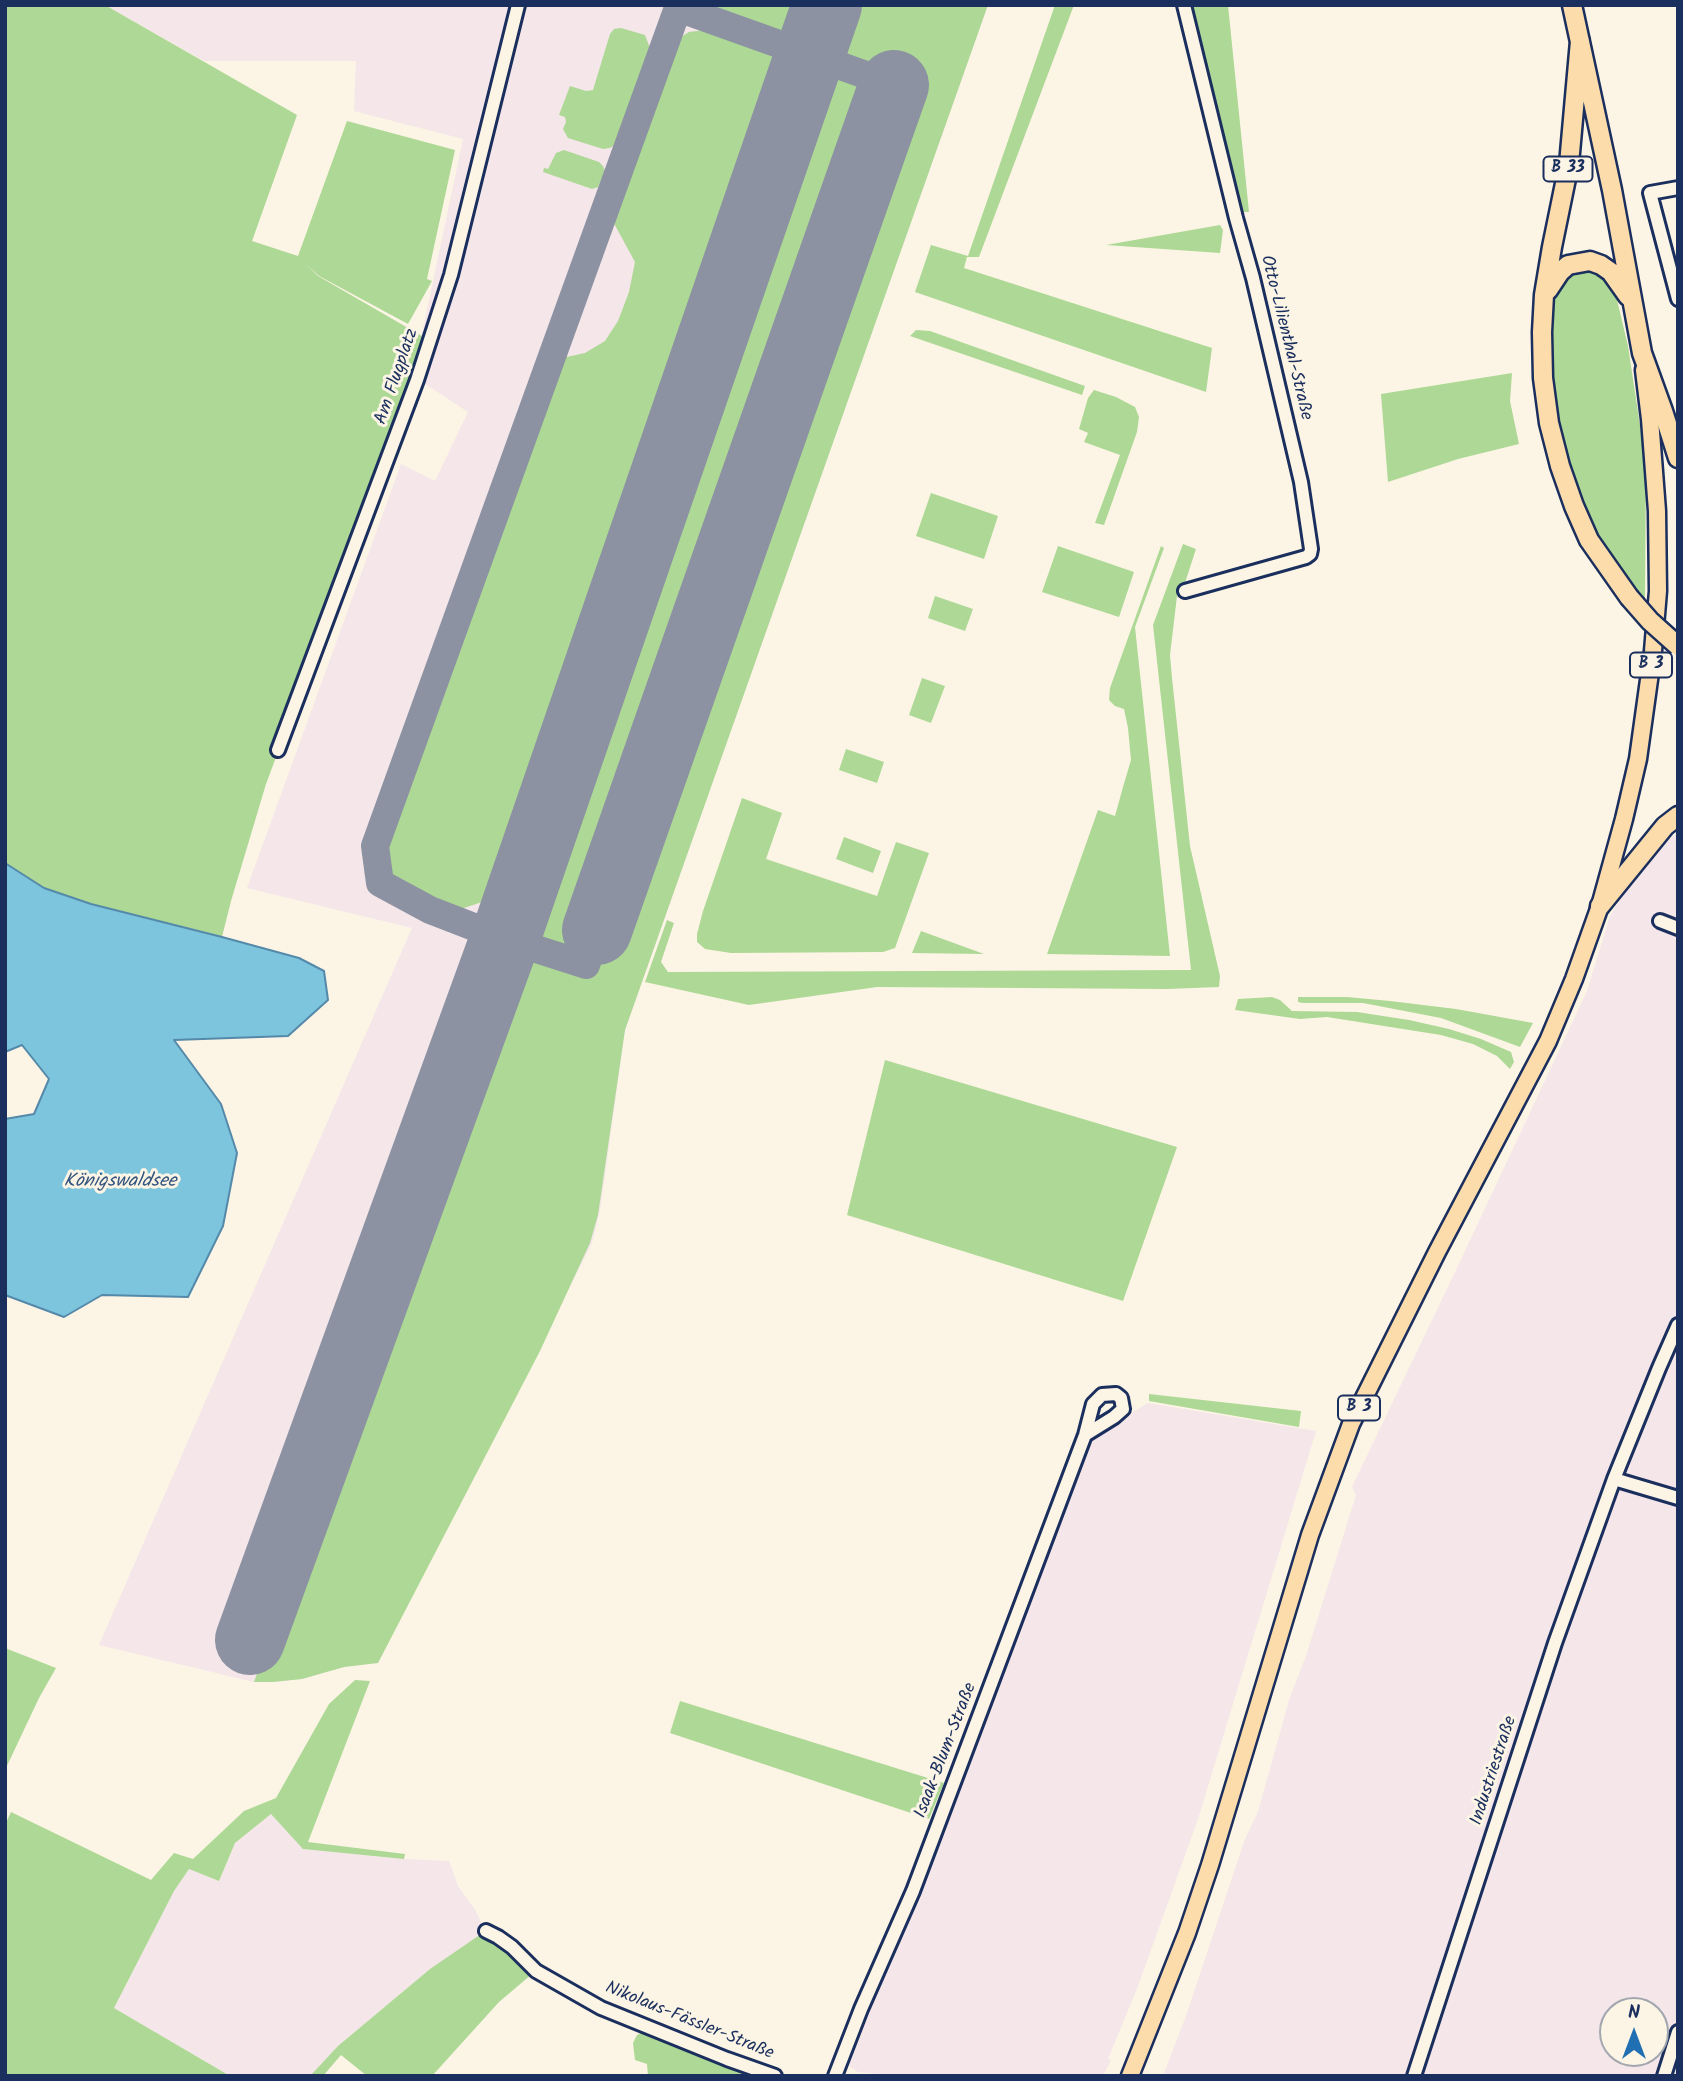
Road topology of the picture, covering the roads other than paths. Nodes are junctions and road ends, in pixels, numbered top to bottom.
1 (518, 5) edge
2 (1184, 5) edge
3 (1573, 5) edge
4 (1580, 41) junction
5 (1678, 188) edge
6 (1545, 295) junction
7 (1678, 299) edge
8 (1632, 302) junction
9 (1642, 353) junction
10 (1678, 458) edge
11 (1185, 592) dead end
12 (1678, 646) edge
13 (278, 750) dead end
14 (1678, 816) edge
15 (1600, 906) junction
16 (1660, 921) dead end
17 (1678, 928) edge
18 (1678, 1325) edge
19 (1085, 1435) dead end
20 (1614, 1479) junction
21 (1678, 1498) edge
22 (486, 1931) dead end
23 (1678, 2032) edge
24 (775, 2076) edge
25 (835, 2076) edge
26 (1130, 2076) edge
27 (1414, 2076) edge
28 (1664, 2076) edge

1 - 13 street, Am Flugplatz
2 - 11 street, Otto-Lilienthal-Straße
3 - 4 highway, B 3
4 - 6 highway, B 33
4 - 8 highway, B 3
5 - 7 street
6 - 8 highway
6 - 12 highway, B 33, bridge
8 - 9 highway, B 3
9 - 10 highway
9 - 15 main road, B 3
14 - 15 highway
15 - 26 main road, B 3
16 - 17 street
18 - 20 street, Industriestraße
19 - 25 street, Isaak-Blum-Straße
20 - 21 street
20 - 27 street, Industriestraße
22 - 24 street, Nikolaus-Fässler-Straße
23 - 28 street

